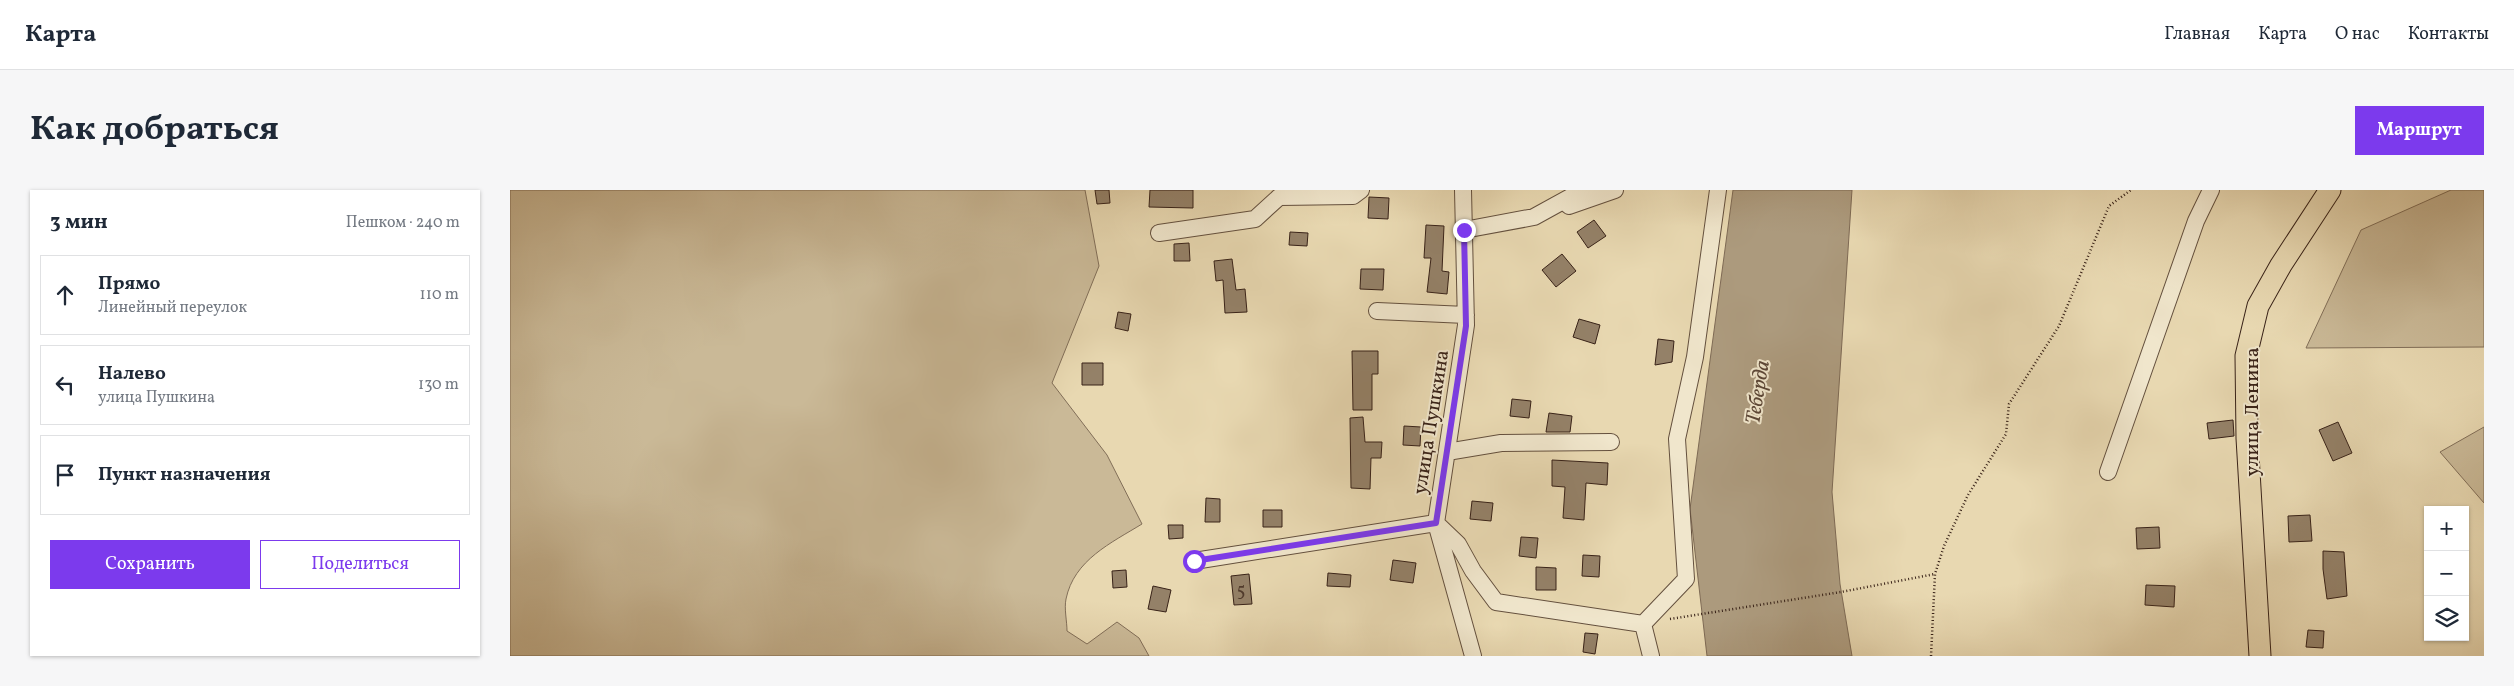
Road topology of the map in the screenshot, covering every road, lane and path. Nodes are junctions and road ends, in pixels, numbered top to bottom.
1 (1361, 190) edge
2 (1463, 190) edge
3 (1583, 190) edge
4 (1615, 190) edge
5 (1718, 190) edge
6 (2131, 190) edge
7 (2211, 190) edge
8 (2330, 190) edge
9 (1545, 211) junction
10 (1464, 230) junction
11 (1159, 233) dead end
12 (1377, 311) dead end
13 (1466, 315) junction
14 (1611, 442) dead end
15 (1447, 452) junction
16 (2108, 472) dead end
17 (1436, 523) junction
18 (1194, 561) dead end
19 (1935, 574) junction
20 (1644, 624) junction
21 (1473, 656) edge
22 (1652, 656) edge
23 (1931, 656) edge
24 (2260, 656) edge

1 - 11 street
2 - 10 street, улица Пушкина
3 - 9 street
4 - 9 street
5 - 20 street
6 - 19 path
7 - 16 street
8 - 24 main road, улица Ленина
9 - 10 street
10 - 13 street, улица Пушкина
12 - 13 street
13 - 15 street, улица Пушкина
14 - 15 street
15 - 17 street, улица Пушкина
17 - 18 street
17 - 20 street
17 - 21 street, улица Пушкина
19 - 20 path
19 - 23 path
20 - 22 street

